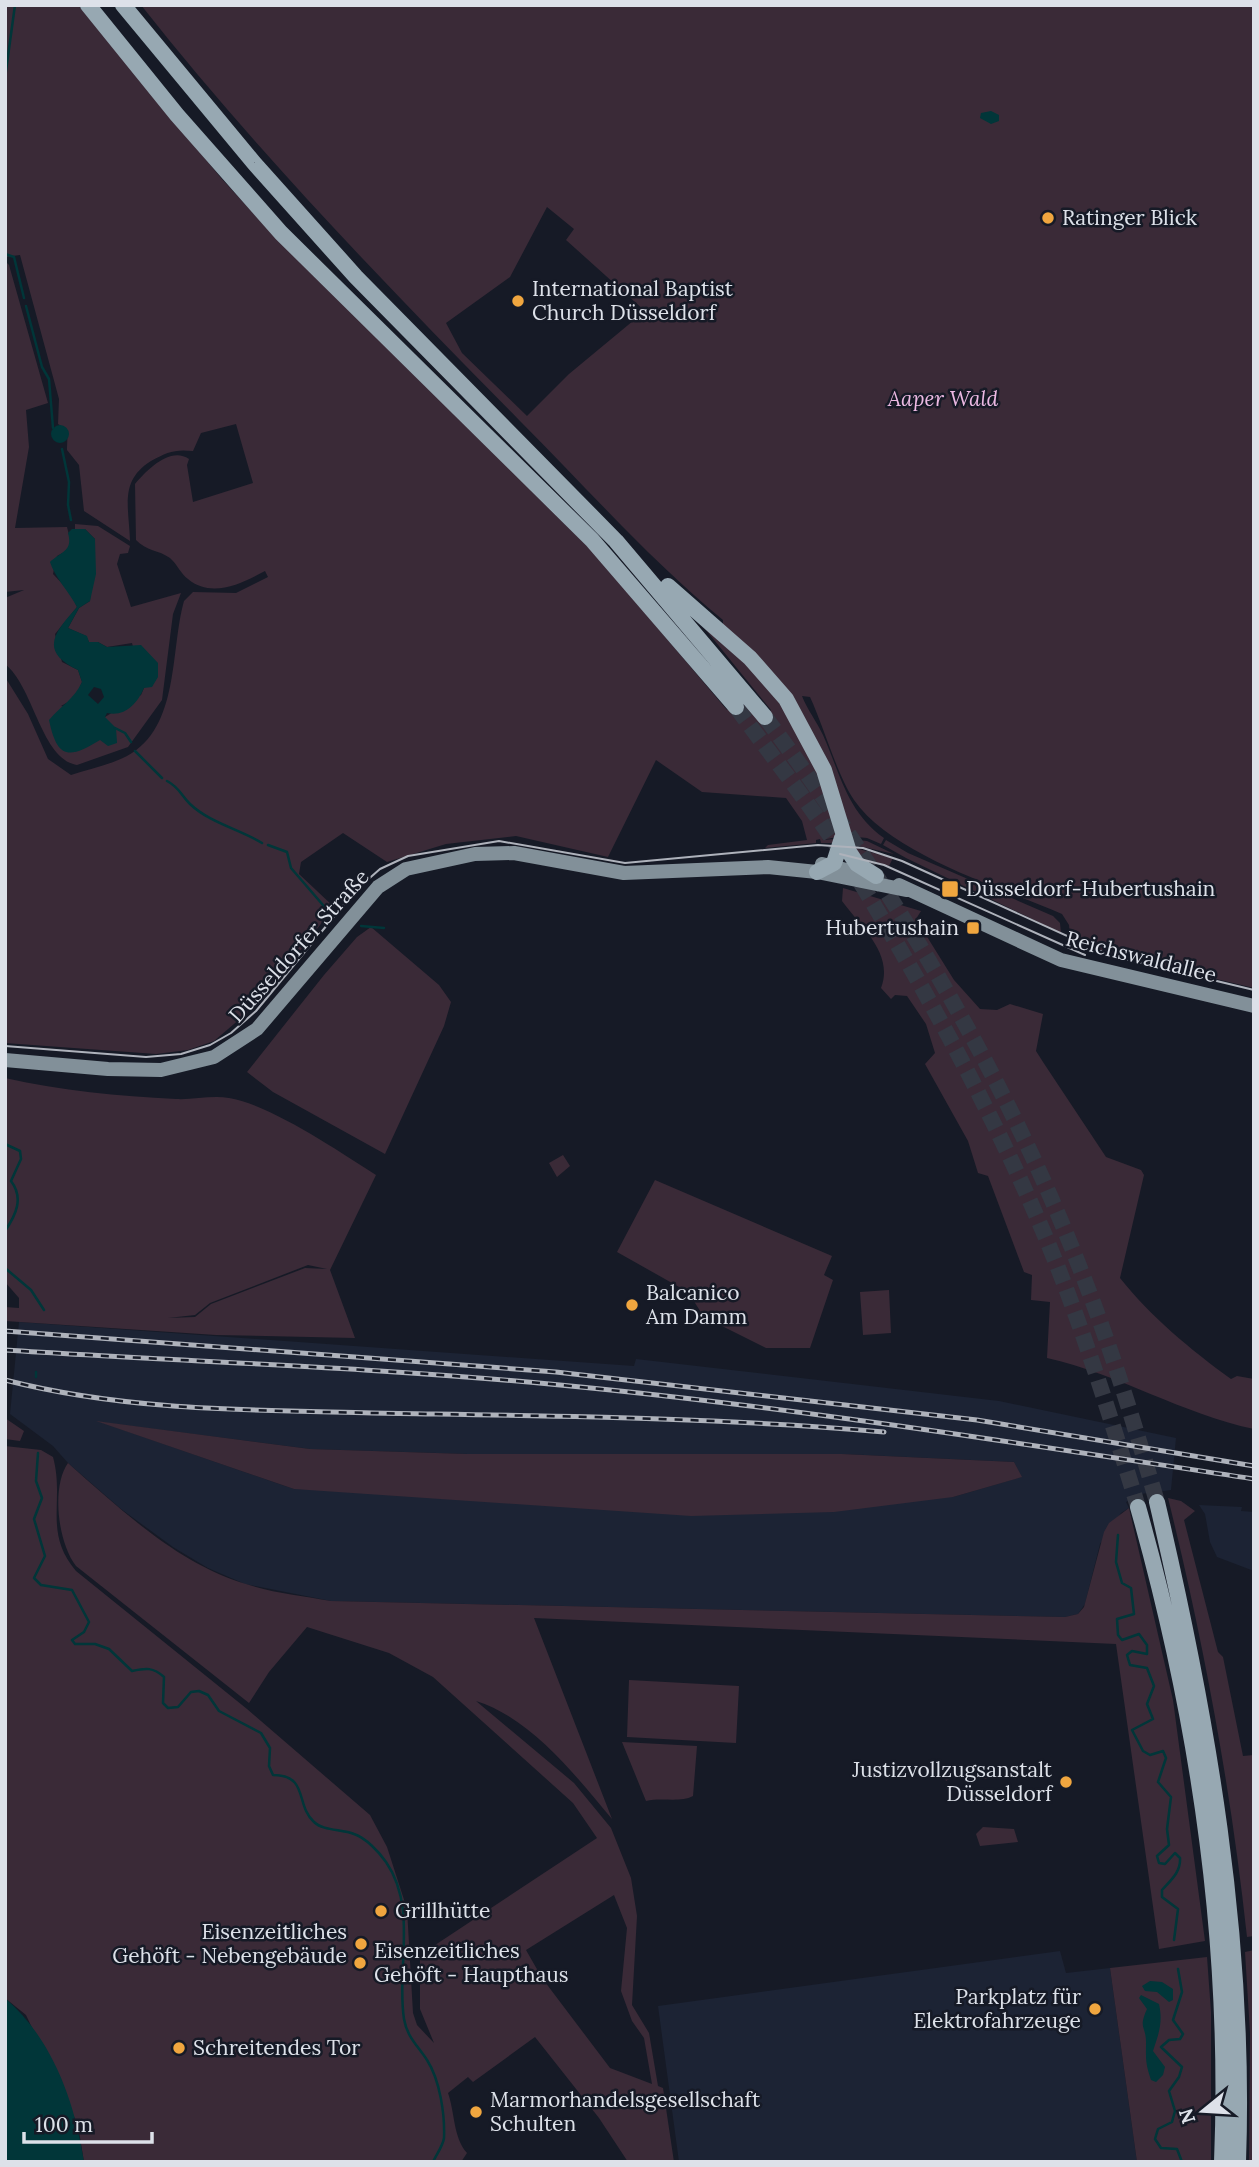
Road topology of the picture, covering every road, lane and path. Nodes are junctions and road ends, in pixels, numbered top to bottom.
1 (88, 5) edge
2 (122, 5) edge
3 (616, 541) junction
4 (736, 708) tunnel mouth
5 (765, 717) tunnel mouth
6 (842, 838) junction
7 (832, 865) junction
8 (768, 867) junction
9 (817, 872) junction
10 (625, 873) joint
11 (876, 876) junction
12 (906, 890) junction
13 (1254, 1006) edge
14 (5, 1060) edge
15 (1157, 1502) tunnel mouth
16 (1138, 1507) tunnel mouth
17 (1225, 1946) junction
18 (1222, 2162) edge
19 (1238, 2162) edge

1 - 4 highway
2 - 3 highway
3 - 5 highway
3 - 6 highway
6 - 7 highway
6 - 11 highway
7 - 8 main road, Reichswaldallee
7 - 9 highway
7 - 11 main road, Reichswaldallee
8 - 9 main road, Reichswaldallee
8 - 10 main road, Reichswaldallee
9 - 12 main road, Reichswaldallee
10 - 14 main road, Düsseldorfer Straße
11 - 12 main road, Reichswaldallee
12 - 13 main road, Reichswaldallee
15 - 17 highway
16 - 17 highway
17 - 18 highway
17 - 19 highway

